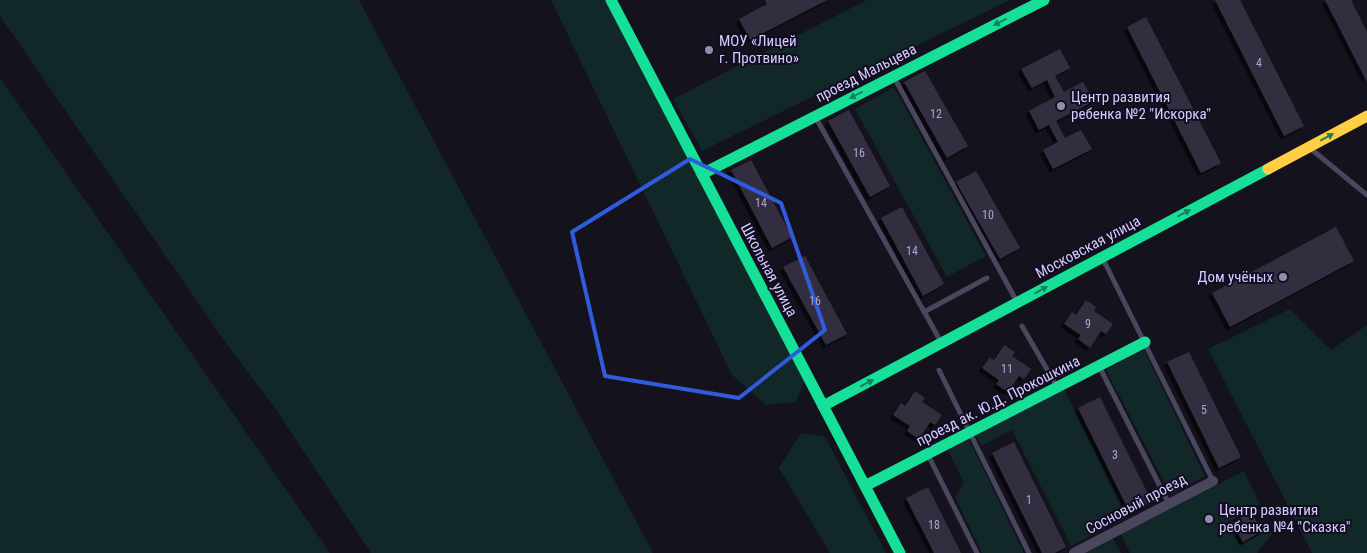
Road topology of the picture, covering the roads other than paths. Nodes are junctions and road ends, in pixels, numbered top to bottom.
1 (611, 0) edge
2 (1044, 0) edge
3 (894, 76) junction
4 (815, 116) junction
5 (1367, 116) edge
6 (1309, 147) junction
7 (702, 174) junction
8 (1367, 195) edge
9 (1102, 257) junction
10 (987, 278) dead end
11 (1018, 302) junction
12 (924, 312) junction
13 (1022, 326) dead end
14 (1145, 342) junction
15 (941, 343) junction
16 (1099, 366) junction
17 (939, 370) dead end
18 (1057, 388) junction
19 (824, 406) junction
20 (970, 433) junction
21 (928, 454) junction
22 (1212, 481) joint
23 (866, 486) junction
24 (1169, 504) junction
25 (900, 553) edge
26 (976, 553) edge
27 (1028, 553) edge
28 (1074, 553) edge

1 - 7 street, Школьная улица
2 -> 3 street, проезд Мальцева
3 -> 4 street, проезд Мальцева
3 - 11 lane
4 - 7 street, проезд Мальцева
4 - 12 lane
6 -> 5 street, Московская улица
6 - 8 lane
9 -> 6 street, Московская улица
7 - 19 street, Школьная улица
11 -> 9 street, Московская улица
9 - 14 lane
10 - 12 lane
11 - 15 street, Московская улица
12 - 15 lane
13 - 18 lane
14 - 16 street, проезд ак. Ю.Д. Прокошкина
14 - 22 lane
19 -> 15 street, Московская улица
16 - 18 street, проезд ак. Ю.Д. Прокошкина
16 - 24 lane
17 - 20 lane
18 - 20 street, проезд ак. Ю.Д. Прокошкина
19 - 23 street, Школьная улица
20 - 21 street, проезд ак. Ю.Д. Прокошкина
20 - 27 lane
21 - 23 street, проезд ак. Ю.Д. Прокошкина
21 - 26 lane
22 - 24 street, Сосновый проезд
23 - 25 street, Школьная улица
24 - 28 street, Сосновый проезд

